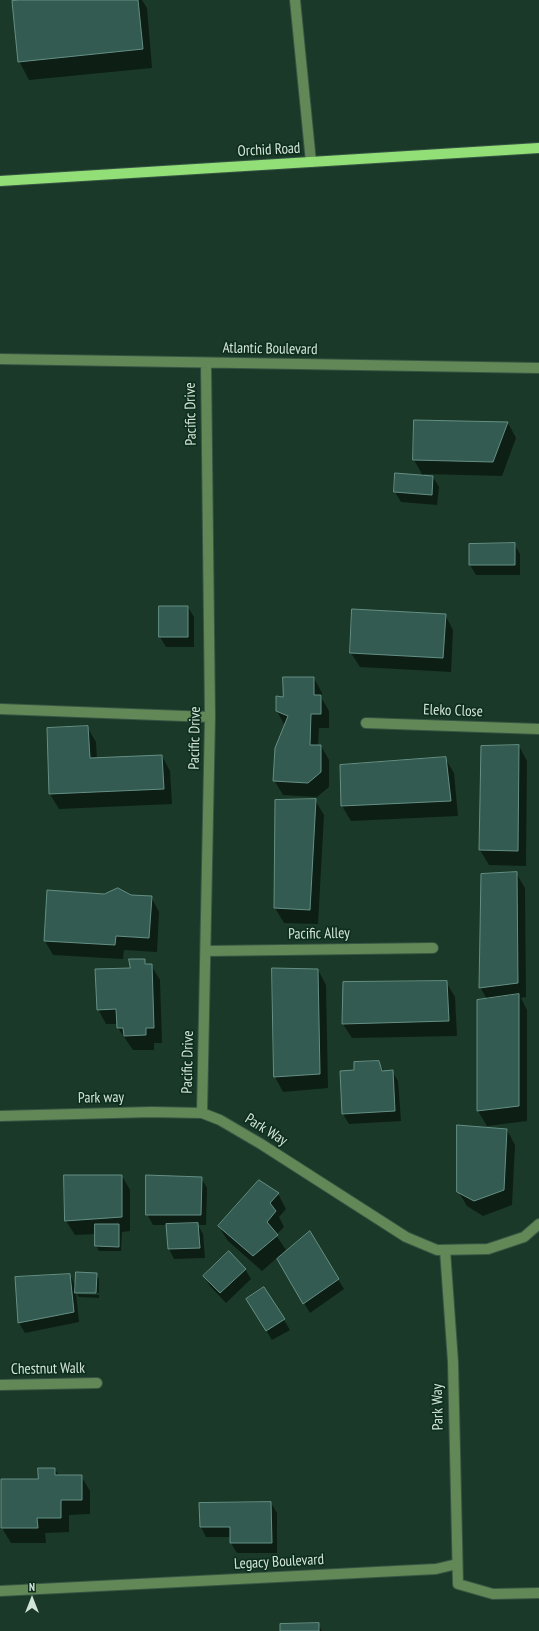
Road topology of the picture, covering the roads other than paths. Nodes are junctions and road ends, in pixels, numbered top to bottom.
1 (295, 0) edge
2 (539, 148) edge
3 (311, 162) junction
4 (0, 181) edge
5 (0, 359) edge
6 (206, 363) junction
7 (539, 368) edge
8 (0, 709) edge
9 (210, 717) junction
10 (366, 723) dead end
11 (539, 729) edge
12 (433, 948) dead end
13 (206, 951) junction
14 (202, 1113) junction
15 (0, 1116) edge
16 (539, 1224) edge
17 (441, 1250) junction
18 (97, 1383) dead end
19 (0, 1385) edge
20 (457, 1564) junction
21 (0, 1591) edge
22 (539, 1593) edge

1 - 3 street
2 - 3 main road, Orchid Road
3 - 4 main road, Orchid Road
5 - 6 street, Atlantic Boulevard
6 - 7 street, Atlantic Boulevard
6 - 9 street, Pacific Drive
8 - 9 street
9 - 13 street, Pacific Drive
10 - 11 street, Eleko Close
12 - 13 street, Pacific Alley
13 - 14 street, Pacific Drive
14 - 15 street, Park way
14 - 17 street, Park Way
16 - 17 street
17 - 20 street, Park Way
18 - 19 street, Chestnut Walk
20 - 21 street, Legacy Boulevard
20 - 22 street

